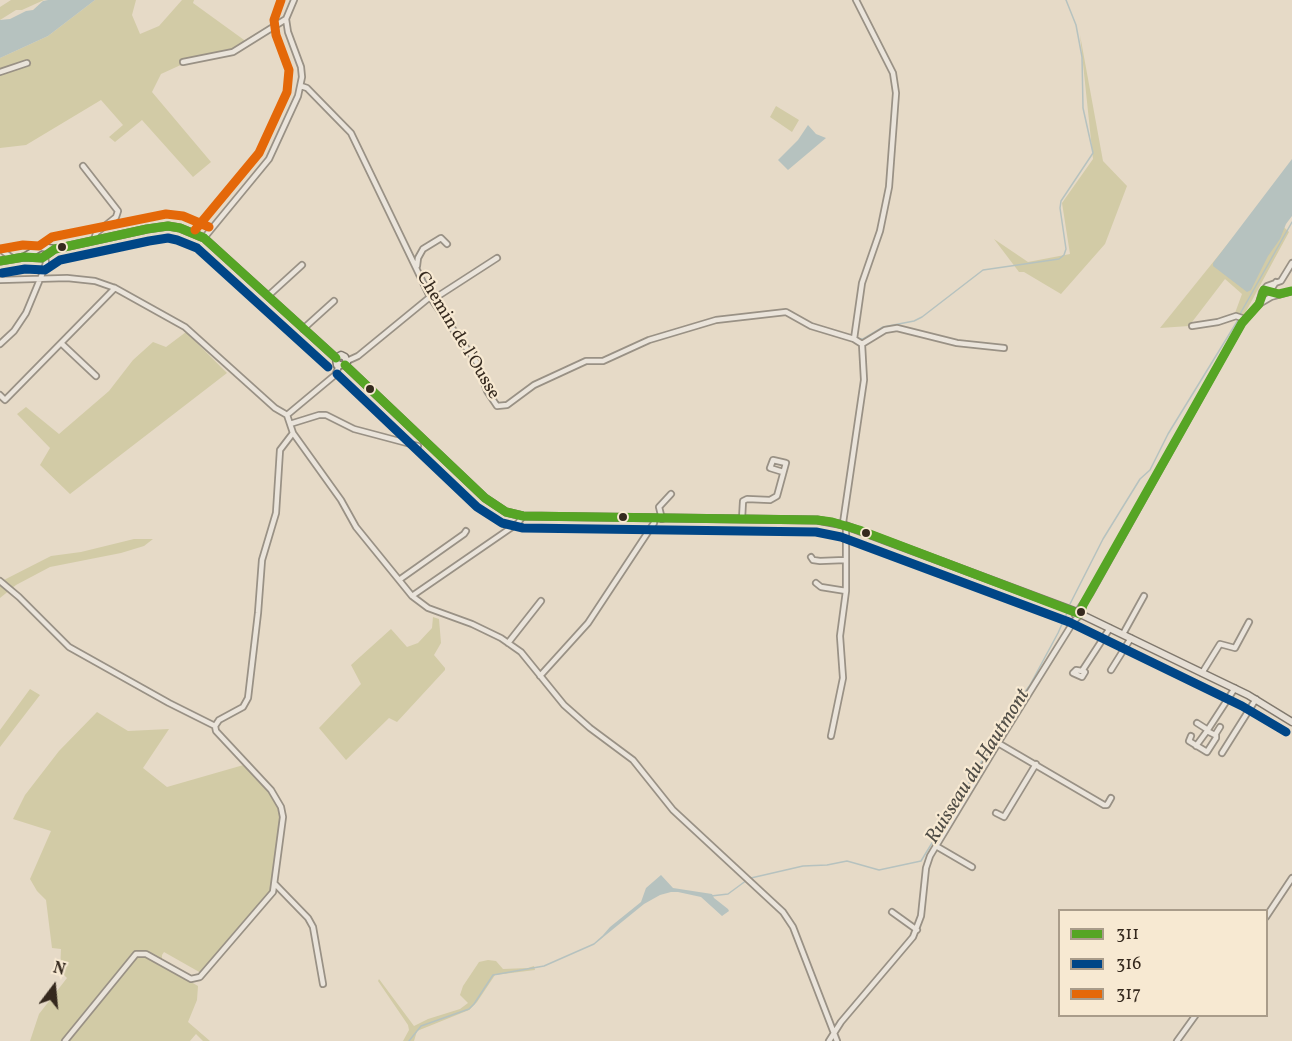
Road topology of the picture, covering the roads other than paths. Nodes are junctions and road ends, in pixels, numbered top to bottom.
1 (294, 0) edge
2 (856, 0) edge
3 (286, 19) junction
4 (183, 62) dead end
5 (27, 63) dead end
6 (0, 72) edge
7 (302, 75) junction
8 (301, 86) junction
9 (307, 88) junction
10 (83, 166) dead end
11 (204, 237) junction
12 (94, 240) junction
13 (447, 244) dead end
14 (0, 249) edge
15 (41, 254) junction
16 (12, 258) junction
17 (497, 258) dead end
18 (0, 261) edge
19 (1292, 262) edge
20 (302, 265) dead end
21 (417, 269) junction
22 (40, 279) junction
23 (0, 280) edge
24 (1278, 282) junction
25 (115, 288) junction
26 (1289, 291) edge
27 (1267, 294) junction
28 (268, 296) junction
29 (431, 299) junction
30 (334, 301) dead end
31 (1245, 319) junction
32 (1192, 326) dead end
33 (303, 328) junction
34 (854, 339) junction
35 (0, 344) edge
36 (62, 344) junction
37 (862, 344) junction
38 (1004, 348) dead end
39 (343, 364) junction
40 (96, 376) dead end
41 (0, 395) edge
42 (287, 415) junction
43 (290, 424) junction
44 (293, 433) junction
45 (418, 446) dead end
46 (783, 472) dead end
47 (671, 494) dead end
48 (523, 516) junction
49 (654, 519) junction
50 (662, 519) junction
51 (742, 519) junction
52 (844, 525) junction
53 (465, 531) dead end
54 (811, 557) dead end
55 (845, 560) junction
56 (399, 580) junction
57 (0, 581) edge
58 (816, 584) dead end
59 (846, 591) junction
60 (412, 596) junction
61 (1144, 596) dead end
62 (541, 601) dead end
63 (1078, 613) junction
64 (1249, 622) dead end
65 (1110, 628) junction
66 (1123, 634) junction
67 (1131, 638) junction
68 (508, 643) junction
69 (1083, 670) dead end
70 (1111, 670) dead end
71 (1202, 673) junction
72 (540, 676) junction
73 (1234, 688) junction
74 (1256, 699) junction
75 (1292, 722) edge
76 (1197, 723) dead end
77 (215, 726) junction
78 (1220, 727) dead end
79 (1208, 731) junction
80 (1216, 735) junction
81 (831, 736) dead end
82 (1191, 736) dead end
83 (998, 743) junction
84 (1197, 746) junction
85 (1222, 753) dead end
86 (1036, 764) junction
87 (1111, 798) dead end
88 (996, 813) dead end
89 (936, 846) junction
90 (972, 867) dead end
91 (1292, 878) edge
92 (275, 884) junction
93 (892, 912) dead end
94 (1268, 914) edge
95 (917, 930) junction
96 (323, 984) dead end
97 (1194, 1017) edge
98 (833, 1035) junction
99 (65, 1041) edge
100 (829, 1041) edge
101 (837, 1041) edge
102 (1177, 1041) edge

1 - 3 street
2 - 34 street
3 - 4 street
3 - 7 street, Chemin de l'Ousse
5 - 6 street
7 - 8 street
7 - 9 street, Chemin de l'Ousse
8 - 9 street, Chemin de l'Ousse
8 - 11 street
9 - 21 street, Chemin de l'Ousse
10 - 12 street
11 - 12 main road
11 - 28 main road
12 - 15 main road
13 - 21 street
14 - 16 street
15 - 16 main road
15 - 22 street
16 - 18 main road
17 - 29 street
19 - 24 street
20 - 28 street
21 - 29 street, Chemin de l'Ousse
22 - 23 street
22 - 25 street
22 - 35 street
24 - 26 street
24 - 27 street
25 - 36 street
25 - 42 street
26 - 27 street
27 - 31 street
28 - 33 main road
29 - 34 street, Chemin de l'Ousse
29 - 39 street
30 - 33 street
31 - 32 street
31 - 63 street
33 - 39 main road
34 - 37 street, Chemin de l'Ousse
36 - 40 street
36 - 41 street
37 - 38 street
37 - 52 street
39 - 42 street
39 - 48 main road
42 - 43 street
43 - 44 street
43 - 45 street
44 - 56 street
44 - 77 street
46 - 51 street
47 - 50 street
48 - 49 main road
48 - 60 street
49 - 50 main road
49 - 72 street
50 - 51 main road
51 - 52 main road
52 - 55 street
52 - 63 main road
53 - 56 street
54 - 55 street
55 - 59 street
56 - 60 street
57 - 77 street
58 - 59 street
59 - 81 street
60 - 68 street
61 - 66 street
62 - 68 street
63 - 65 main road
63 - 83 street
64 - 71 street
65 - 66 main road
65 - 69 street
66 - 67 main road
67 - 70 street
67 - 71 main road
68 - 72 street
71 - 73 main road
72 - 98 street
73 - 74 main road
73 - 79 street
74 - 75 main road
74 - 85 street
76 - 79 street
77 - 92 street
78 - 80 street
79 - 80 street
79 - 84 street
80 - 84 street
82 - 84 street
83 - 86 street
83 - 89 street
86 - 87 street
86 - 88 street
89 - 90 street
89 - 95 street
91 - 94 street
92 - 96 street
92 - 99 street
93 - 95 street
95 - 98 street
97 - 102 street
98 - 100 street
98 - 101 street

